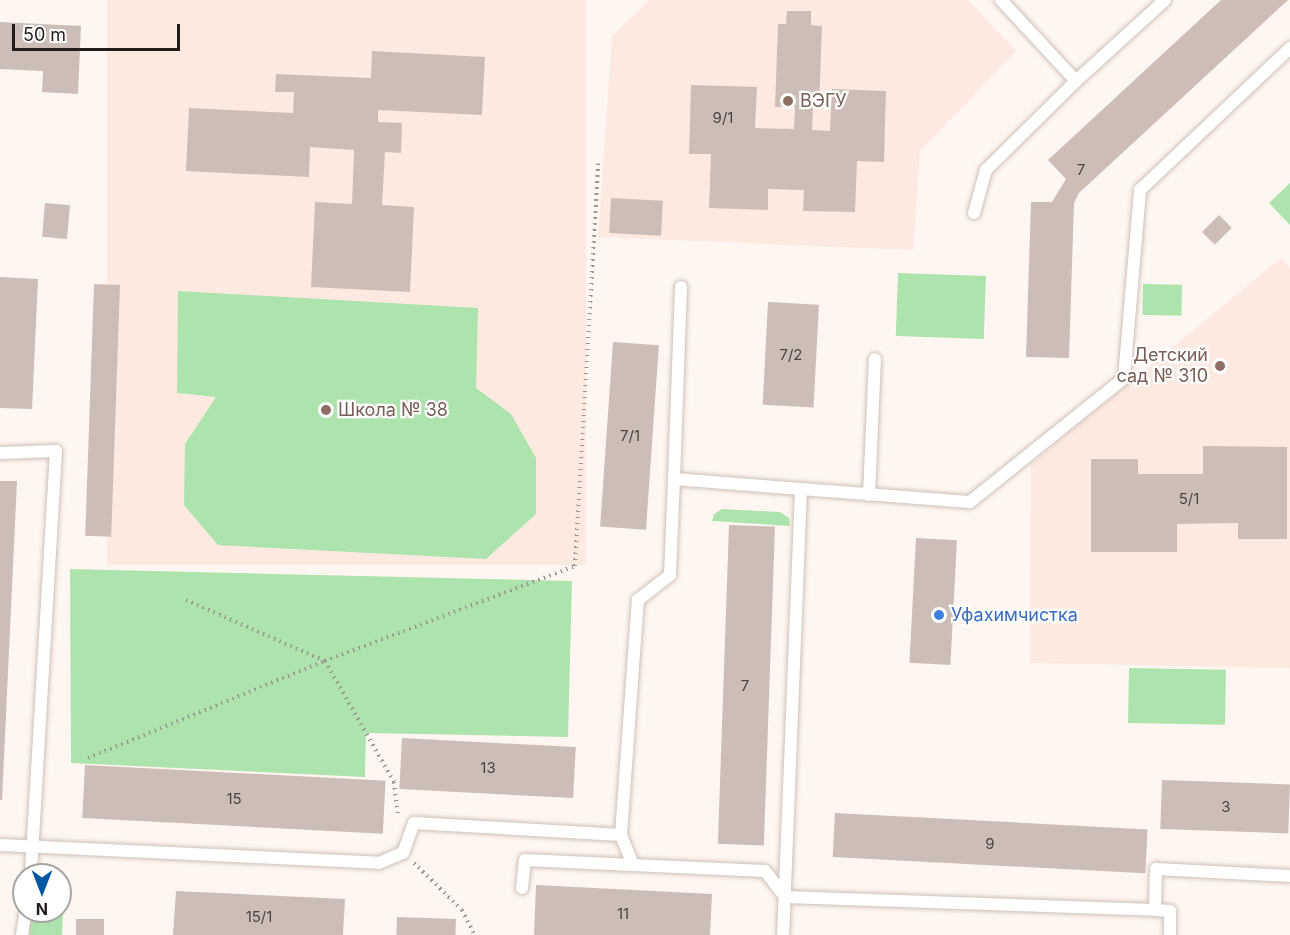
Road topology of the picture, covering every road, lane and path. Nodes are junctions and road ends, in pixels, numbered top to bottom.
1 (1001, 0) edge
2 (1165, 0) edge
3 (1290, 48) edge
4 (1076, 81) junction
5 (598, 164) dead end
6 (974, 213) dead end
7 (681, 287) dead end
8 (875, 358) dead end
9 (0, 453) edge
10 (674, 479) junction
11 (801, 489) junction
12 (869, 495) junction
13 (186, 600) dead end
14 (325, 661) junction
15 (88, 758) dead end
16 (621, 835) junction
17 (0, 845) edge
18 (36, 848) junction
19 (403, 853) junction
20 (33, 863) edge
21 (633, 865) junction
22 (1290, 876) edge
23 (522, 888) dead end
24 (785, 897) junction
25 (1155, 910) junction
26 (475, 935) edge
27 (783, 935) edge
28 (1170, 935) edge

1 - 4 lane
2 - 4 lane
3 - 12 lane
4 - 6 lane
5 - 14 path
7 - 10 lane
8 - 12 lane
9 - 18 lane
10 - 11 lane
10 - 16 lane
11 - 12 lane
11 - 24 lane
13 - 14 path
14 - 15 path
14 - 19 path
16 - 19 lane
16 - 21 lane
17 - 18 lane
18 - 19 lane
18 - 20 lane
19 - 26 path
21 - 23 lane
21 - 24 lane
22 - 25 lane
24 - 25 lane
24 - 27 lane
25 - 28 lane

